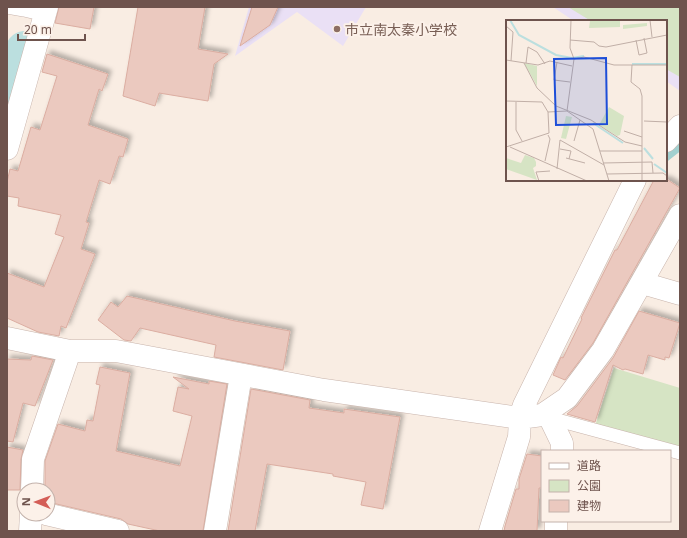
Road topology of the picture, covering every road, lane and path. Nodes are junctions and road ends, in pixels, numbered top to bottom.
1 (7, 8) edge
2 (46, 11) edge
3 (680, 126) edge
4 (667, 140) edge
5 (7, 149) edge
6 (635, 181) edge
7 (680, 215) edge
8 (642, 283) junction
9 (680, 294) edge
10 (7, 338) edge
11 (70, 351) junction
12 (242, 375) junction
13 (548, 415) junction
14 (520, 418) junction
15 (562, 450) edge
16 (670, 450) edge
17 (32, 482) edge
18 (56, 516) edge
19 (118, 531) edge
20 (215, 531) edge
21 (490, 531) edge

1 - 2 lane
2 - 5 street
3 - 4 street
6 - 14 street
7 - 8 street
8 - 9 street
8 - 13 street
10 - 11 street
11 - 12 street
11 - 17 street
12 - 14 street
12 - 20 street
13 - 14 street
13 - 15 street
13 - 16 lane
14 - 21 street
18 - 19 street

